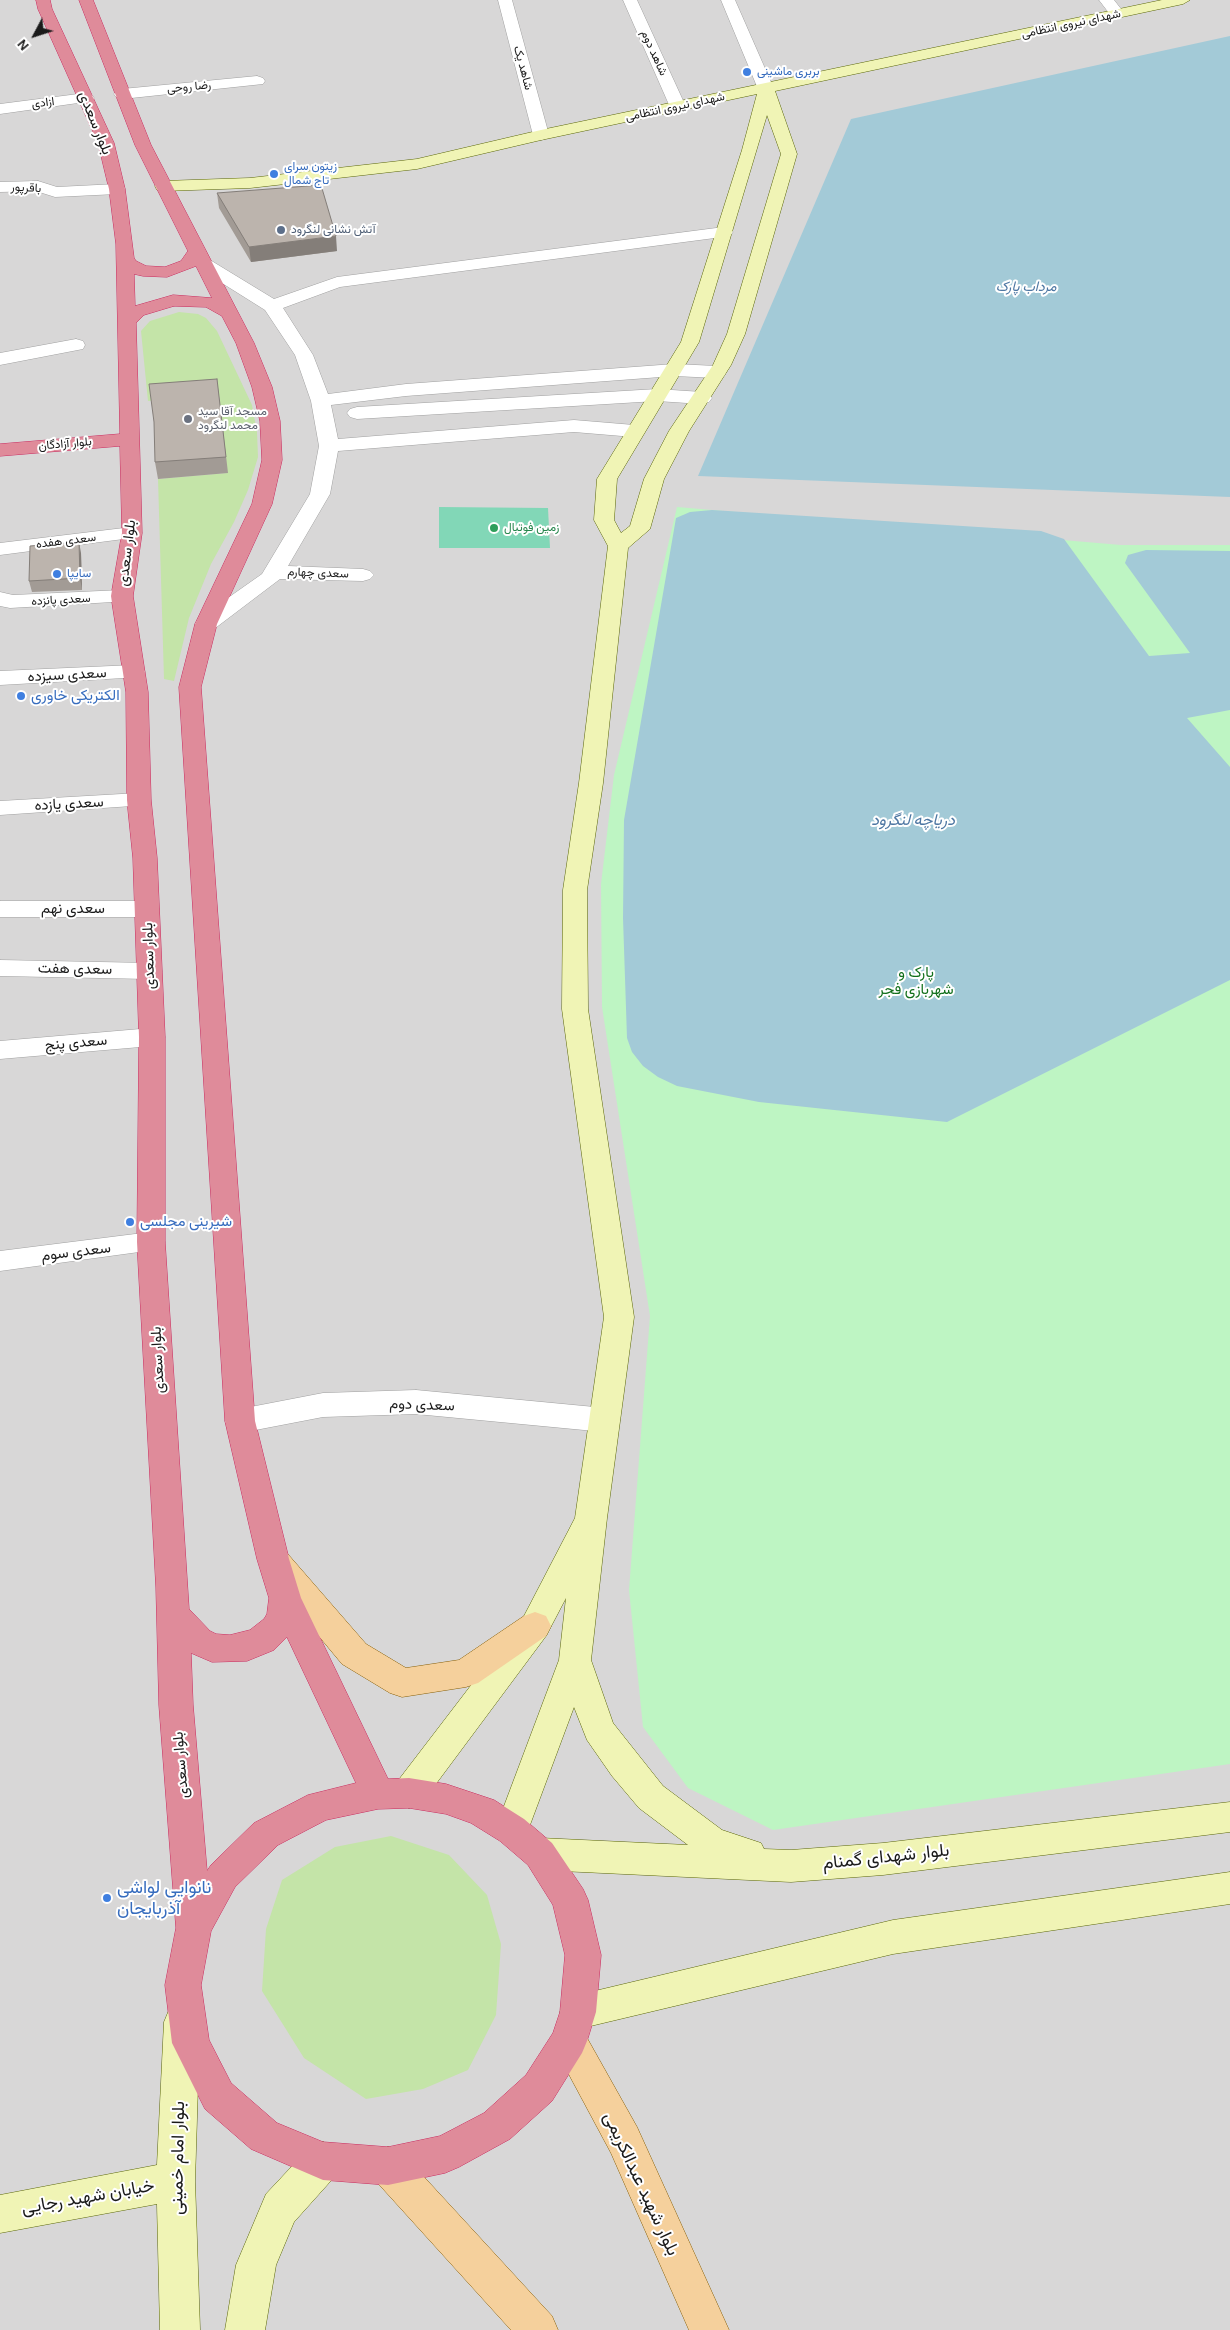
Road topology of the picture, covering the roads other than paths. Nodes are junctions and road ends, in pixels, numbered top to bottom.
1 (43, 0) edge
2 (86, 0) edge
3 (505, 0) edge
4 (630, 0) edge
5 (728, 0) edge
6 (1106, 0) edge
7 (1183, 0) edge
8 (1117, 14) junction
9 (257, 81) dead end
10 (766, 89) junction
11 (122, 94) junction
12 (86, 98) junction
13 (678, 107) junction
14 (0, 109) edge
15 (541, 135) junction
16 (163, 186) junction
17 (0, 187) edge
18 (117, 189) junction
19 (55, 192) junction
20 (0, 201) edge
21 (724, 232) junction
22 (201, 258) junction
23 (126, 259) junction
24 (272, 306) junction
25 (230, 313) junction
26 (126, 322) junction
27 (76, 345) dead end
28 (0, 359) edge
29 (674, 370) junction
30 (717, 372) junction
31 (656, 395) junction
32 (702, 398) junction
33 (322, 408) junction
34 (634, 431) junction
35 (129, 434) junction
36 (0, 437) edge
37 (329, 446) junction
38 (0, 450) edge
39 (132, 533) junction
40 (618, 546) junction
41 (0, 548) edge
42 (273, 572) junction
43 (363, 575) dead end
44 (122, 596) junction
45 (0, 598) edge
46 (206, 624) junction
47 (134, 672) junction
48 (0, 678) edge
49 (139, 800) junction
50 (0, 808) edge
51 (0, 909) edge
52 (147, 909) junction
53 (0, 968) edge
54 (150, 971) junction
55 (152, 1037) junction
56 (0, 1050) edge
57 (151, 1242) junction
58 (0, 1261) edge
59 (605, 1420) junction
60 (240, 1421) junction
61 (591, 1518) junction
62 (273, 1559) junction
63 (285, 1598) junction
64 (172, 1612) junction
65 (535, 1626) junction
66 (575, 1660) junction
67 (393, 1793) junction
68 (1230, 1817) edge
69 (512, 1830) junction
70 (540, 1854) junction
71 (791, 1866) junction
72 (1230, 1888) edge
73 (194, 1928) junction
74 (183, 1985) junction
75 (573, 2026) junction
76 (323, 2161) junction
77 (388, 2166) junction
78 (176, 2181) junction
79 (0, 2214) edge
80 (180, 2330) edge
81 (245, 2330) edge
82 (538, 2330) edge
83 (709, 2330) edge

1 - 12 highway, بلوار سعدی
2 - 11 highway
3 - 15 street, شاهد یک
4 - 13 street, شاهد دوم
5 - 10 street
6 - 8 street
7 - 8 street, شهدای نیروی انتظامی
8 - 10 street, شهدای نیروی انتظامی
9 - 11 street, رضا روحی
10 - 13 street, شهدای نیروی انتظامی
10 - 21 street
10 - 30 street
11 - 16 highway
12 - 14 street, ازادی
12 - 18 highway, بلوار سعدی
13 - 15 street, شهدای نیروی انتظامی
15 - 16 street, شهدای نیروی انتظامی
16 - 22 highway
17 - 19 street, باقرپور
18 - 19 street
18 - 23 highway, بلوار سعدی
19 - 20 street, باقرپور
21 - 24 street
21 - 29 street
22 - 23 highway
22 - 24 street
22 - 25 highway
23 - 26 highway, بلوار سعدی
24 - 33 street
25 - 26 highway
25 - 46 highway
26 - 35 highway, بلوار سعدی
27 - 28 street
29 - 30 street
29 - 31 street
29 - 33 street
30 - 32 street
31 - 32 street
31 - 33 street
31 - 34 street
32 - 40 street
33 - 37 street
34 - 37 street
34 - 40 street
35 - 36 highway, بلوار آزادگان
35 - 38 highway, بلوار آزادگان
35 - 39 highway, بلوار سعدی
37 - 42 street
39 - 41 street, سعدی هفده
39 - 44 highway, بلوار سعدی
40 - 59 street
42 - 43 street, سعدی چهارم
42 - 46 street
44 - 45 street, سعدی پانزده
44 - 47 highway, بلوار سعدی
46 - 60 highway
47 - 48 street, سعدی سیزده
47 - 49 highway, بلوار سعدی
49 - 50 street, سعدی یازده
49 - 52 highway, بلوار سعدی
51 - 52 street, سعدی نهم
52 - 54 highway, بلوار سعدی
53 - 54 street, سعدی هفت
54 - 55 highway, بلوار سعدی
55 - 56 street, سعدی پنج
55 - 57 highway, بلوار سعدی
57 - 58 street, سعدی سوم
57 - 64 highway, بلوار سعدی
59 - 60 street, سعدی دوم
59 - 61 street
60 - 62 highway
61 - 65 street
61 - 66 street
62 - 63 highway
62 - 65 main road
63 - 64 highway
63 - 67 highway
64 - 73 highway, بلوار سعدی
65 - 67 street
66 - 69 street
66 - 71 street
67 - 69 highway
67 - 73 highway
68 - 71 street, بلوار شهدای گمنام
69 - 70 highway
70 - 71 street, بلوار شهدای گمنام
70 - 75 highway
72 - 75 street
73 - 74 highway
74 - 76 highway
74 - 78 street, بلوار امام خمینی
75 - 77 highway
75 - 83 main road, بلوار شهید عبدالکریمی
76 - 77 highway
76 - 81 street
77 - 82 main road
78 - 79 street, خیابان شهید رجایی
78 - 80 street, بلوار امام خمینی

